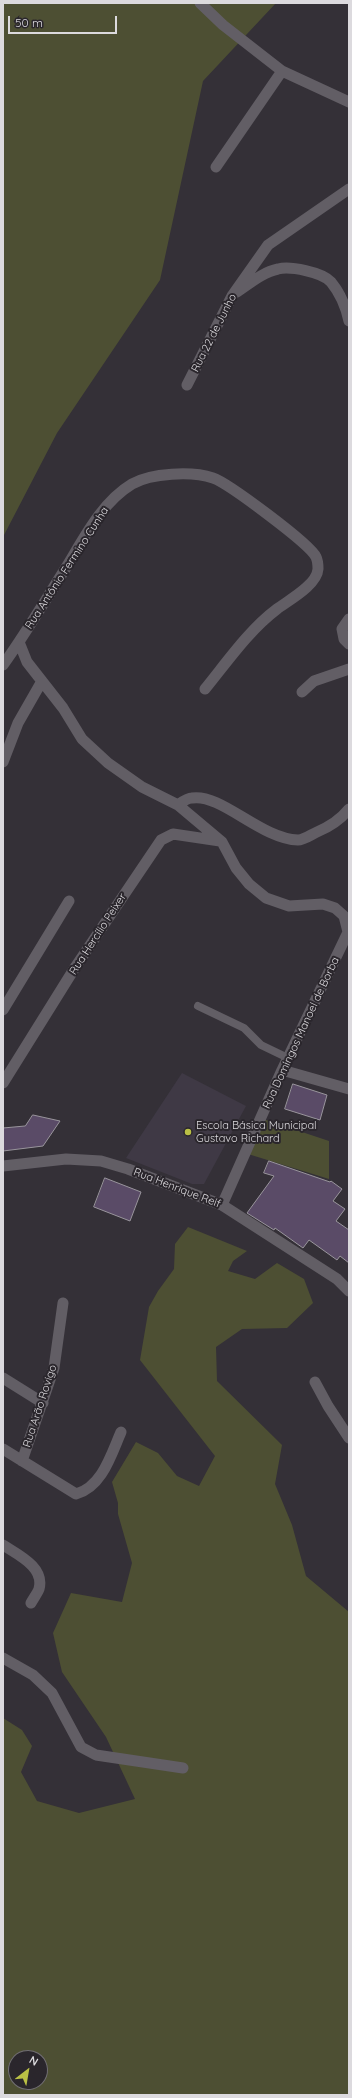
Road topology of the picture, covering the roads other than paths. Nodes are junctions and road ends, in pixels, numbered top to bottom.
1 (200, 3) edge
2 (282, 71) junction
3 (349, 102) edge
4 (216, 166) dead end
5 (349, 189) edge
6 (232, 296) junction
7 (349, 321) edge
8 (187, 385) dead end
9 (349, 619) edge
10 (19, 642) junction
11 (349, 644) edge
12 (3, 665) edge
13 (349, 669) edge
14 (42, 681) junction
15 (205, 689) dead end
16 (302, 692) dead end
17 (3, 762) edge
18 (178, 805) junction
19 (349, 809) edge
20 (222, 842) junction
21 (69, 901) dead end
22 (198, 1006) dead end
23 (3, 1010) edge
24 (288, 1058) junction
25 (282, 1070) junction
26 (3, 1083) edge
27 (349, 1089) edge
28 (3, 1166) edge
29 (222, 1205) junction
30 (349, 1291) edge
31 (63, 1303) dead end
32 (3, 1378) edge
33 (315, 1382) dead end
34 (43, 1403) junction
35 (121, 1432) dead end
36 (349, 1438) edge
37 (3, 1449) edge
38 (22, 1461) junction
39 (3, 1545) edge
40 (31, 1604) dead end
41 (3, 1658) edge
42 (183, 1768) dead end

1 - 2 street
2 - 3 street
2 - 4 street
5 - 6 street, Rua 22 de Junho
6 - 7 street
6 - 8 street, Rua 22 de Junho
9 - 11 street
10 - 12 street, Rua Antônio Fermino Cunha
10 - 14 street, Rua Domingos Manoel de Borba
10 - 15 street, Rua Antônio Fermino Cunha
13 - 16 street
14 - 17 street
14 - 18 street, Rua Domingos Manoel de Borba
18 - 19 street
18 - 20 street, Rua Domingos Manoel de Borba
20 - 24 street, Rua Domingos Manoel de Borba
20 - 26 street, Rua Hercílio Peixer
21 - 23 street
22 - 24 lane
24 - 25 street, Rua Domingos Manoel de Borba
25 - 27 street
25 - 29 street, Rua Domingos Manoel de Borba
28 - 29 street, Rua Henrique Reif
29 - 30 street, Rua Henrique Reif
31 - 34 street, Rua Arão Rovigo
32 - 34 street
33 - 36 street
34 - 38 street, Rua Arão Rovigo
35 - 38 street
37 - 38 street
39 - 40 street
41 - 42 street

